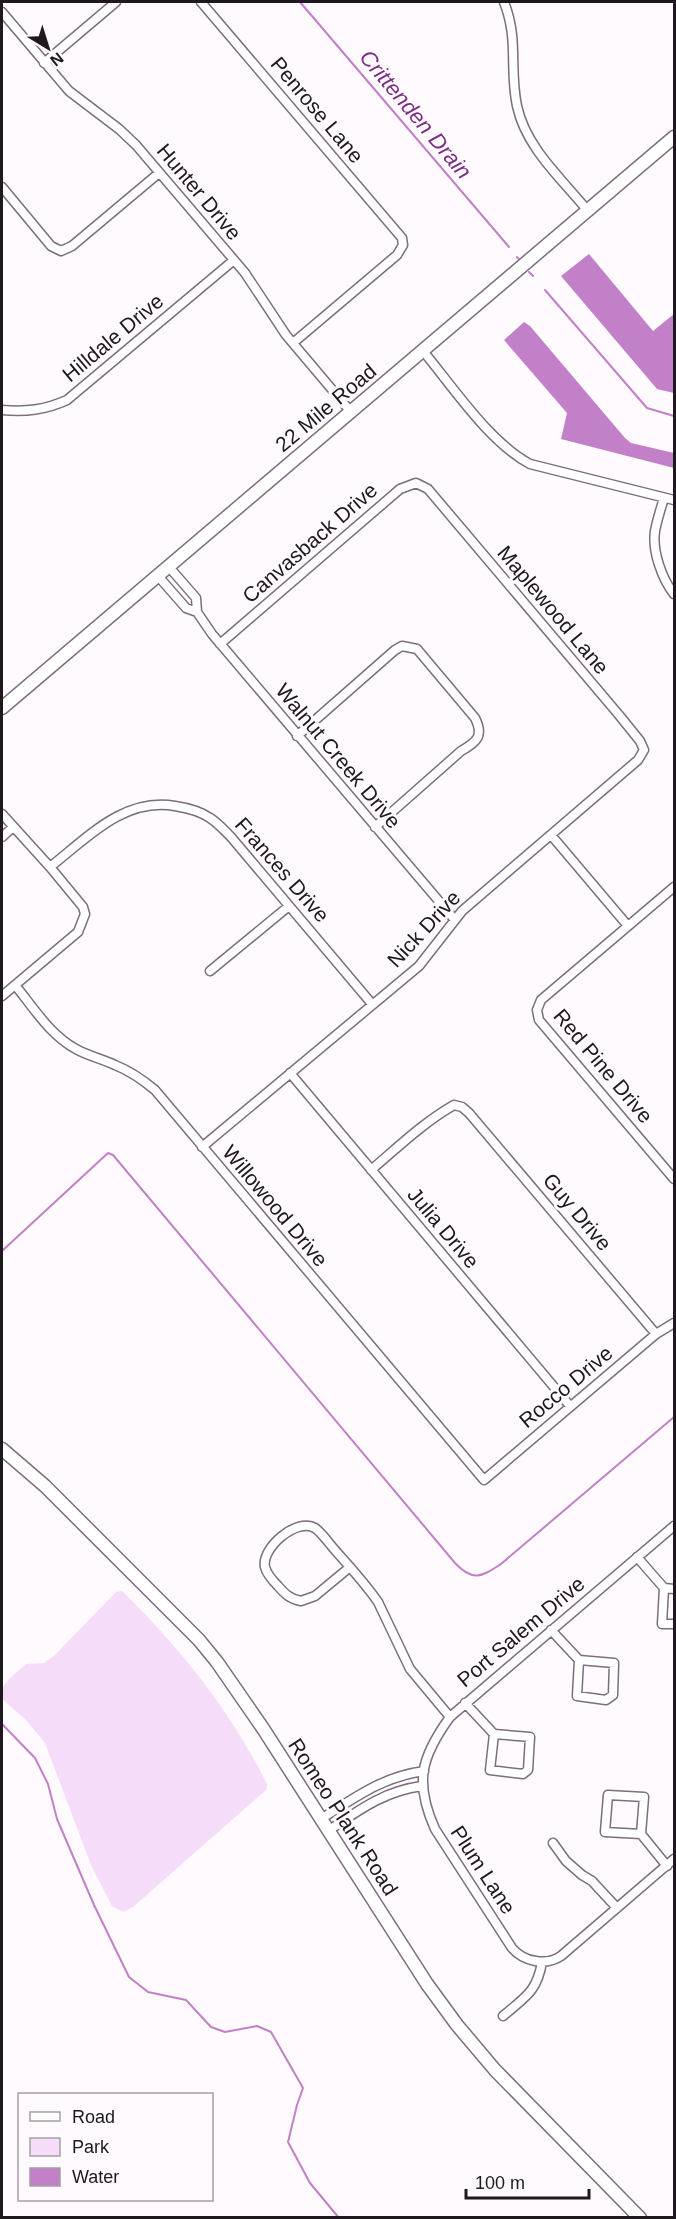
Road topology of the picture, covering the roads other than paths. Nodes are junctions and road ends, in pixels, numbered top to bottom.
1 (116, 2) edge
2 (201, 2) edge
3 (504, 2) edge
4 (2, 12) edge
5 (44, 63) junction
6 (675, 137) edge
7 (159, 173) junction
8 (2, 187) edge
9 (588, 211) junction
10 (234, 260) junction
11 (293, 343) junction
12 (423, 351) junction
13 (2, 411) edge
14 (351, 412) junction
15 (428, 489) joint
16 (664, 498) junction
17 (675, 500) edge
18 (169, 567) junction
19 (158, 576) junction
20 (675, 594) edge
21 (197, 612) junction
22 (220, 644) junction
23 (2, 708) edge
24 (297, 736) junction
25 (642, 756) joint
26 (2, 814) edge
27 (13, 827) junction
28 (375, 827) junction
29 (551, 835) junction
30 (2, 837) edge
31 (50, 867) junction
32 (675, 887) edge
33 (289, 906) junction
34 (454, 920) junction
35 (628, 926) junction
36 (210, 971) dead end
37 (15, 985) junction
38 (2, 996) edge
39 (372, 1005) junction
40 (290, 1073) junction
41 (202, 1147) junction
42 (371, 1170) junction
43 (675, 1179) edge
44 (675, 1323) edge
45 (657, 1334) junction
46 (570, 1406) junction
47 (2, 1449) edge
48 (484, 1480) joint
49 (675, 1526) edge
50 (637, 1557) junction
51 (350, 1567) junction
52 (664, 1588) junction
53 (675, 1589) edge
54 (675, 1624) edge
55 (551, 1630) junction
56 (579, 1660) junction
57 (465, 1703) junction
58 (450, 1717) junction
59 (494, 1734) junction
60 (423, 1771) junction
61 (422, 1786) junction
62 (321, 1819) junction
63 (328, 1831) junction
64 (641, 1834) junction
65 (553, 1843) dead end
66 (675, 1859) edge
67 (667, 1866) junction
68 (617, 1908) junction
69 (542, 1962) junction
70 (503, 2016) dead end
71 (640, 2217) edge

1 - 5 street
2 - 11 street, Penrose Lane
3 - 9 street
4 - 5 street, Hunter Drive
5 - 7 street, Hunter Drive
6 - 9 main road, 22 Mile Road
7 - 8 street
7 - 10 street, Hunter Drive
9 - 12 main road, 22 Mile Road
10 - 11 street, Hunter Drive
10 - 13 street, Hilldale Drive
11 - 14 street, Hunter Drive
12 - 14 main road, 22 Mile Road
12 - 16 street
14 - 18 main road, 22 Mile Road
15 - 22 street, Canvasback Drive
15 - 25 street, Maplewood Lane
16 - 17 street
16 - 20 street
18 - 19 main road, 22 Mile Road
18 - 21 street, Walnut Creek Drive
19 - 21 street, Walnut Creek Drive
19 - 23 main road, 22 Mile Road
21 - 22 street, Walnut Creek Drive
22 - 24 street, Walnut Creek Drive
24 - 28 street, Walnut Creek Drive
24 - 28 street
25 - 29 street, Nick Drive
26 - 27 street
27 - 30 street
27 - 31 street
28 - 34 street, Walnut Creek Drive
29 - 34 street, Nick Drive
29 - 35 street
31 - 33 street, Frances Drive
31 - 37 street
32 - 35 street
33 - 36 street
33 - 39 street, Frances Drive
34 - 39 street, Nick Drive
35 - 43 street, Red Pine Drive
37 - 38 street
37 - 41 street, Willowood Drive
39 - 40 street, Nick Drive
40 - 41 street, Nick Drive
40 - 42 street, Julia Drive
41 - 48 street, Willowood Drive
42 - 45 street, Guy Drive
42 - 46 street, Julia Drive
44 - 45 street, Rocco Drive
45 - 46 street, Rocco Drive
46 - 48 street, Rocco Drive
47 - 62 main road, Romeo Plank Road
49 - 50 street, Port Salem Drive
50 - 52 street
50 - 55 street, Port Salem Drive
51 - 51 street
51 - 58 street
52 - 53 street
52 - 54 street
55 - 56 street
55 - 57 street, Port Salem Drive
56 - 56 street
57 - 58 street, Port Salem Drive
57 - 59 street
58 - 60 street, Port Salem Drive
59 - 59 street
60 - 61 street, Port Salem Drive
60 - 62 street
61 - 63 street
61 - 69 street, Plum Lane
62 - 63 main road, Romeo Plank Road
63 - 71 main road, Romeo Plank Road
64 - 64 street
64 - 67 street
65 - 68 street
66 - 67 street
67 - 68 street
68 - 69 street
69 - 70 street

